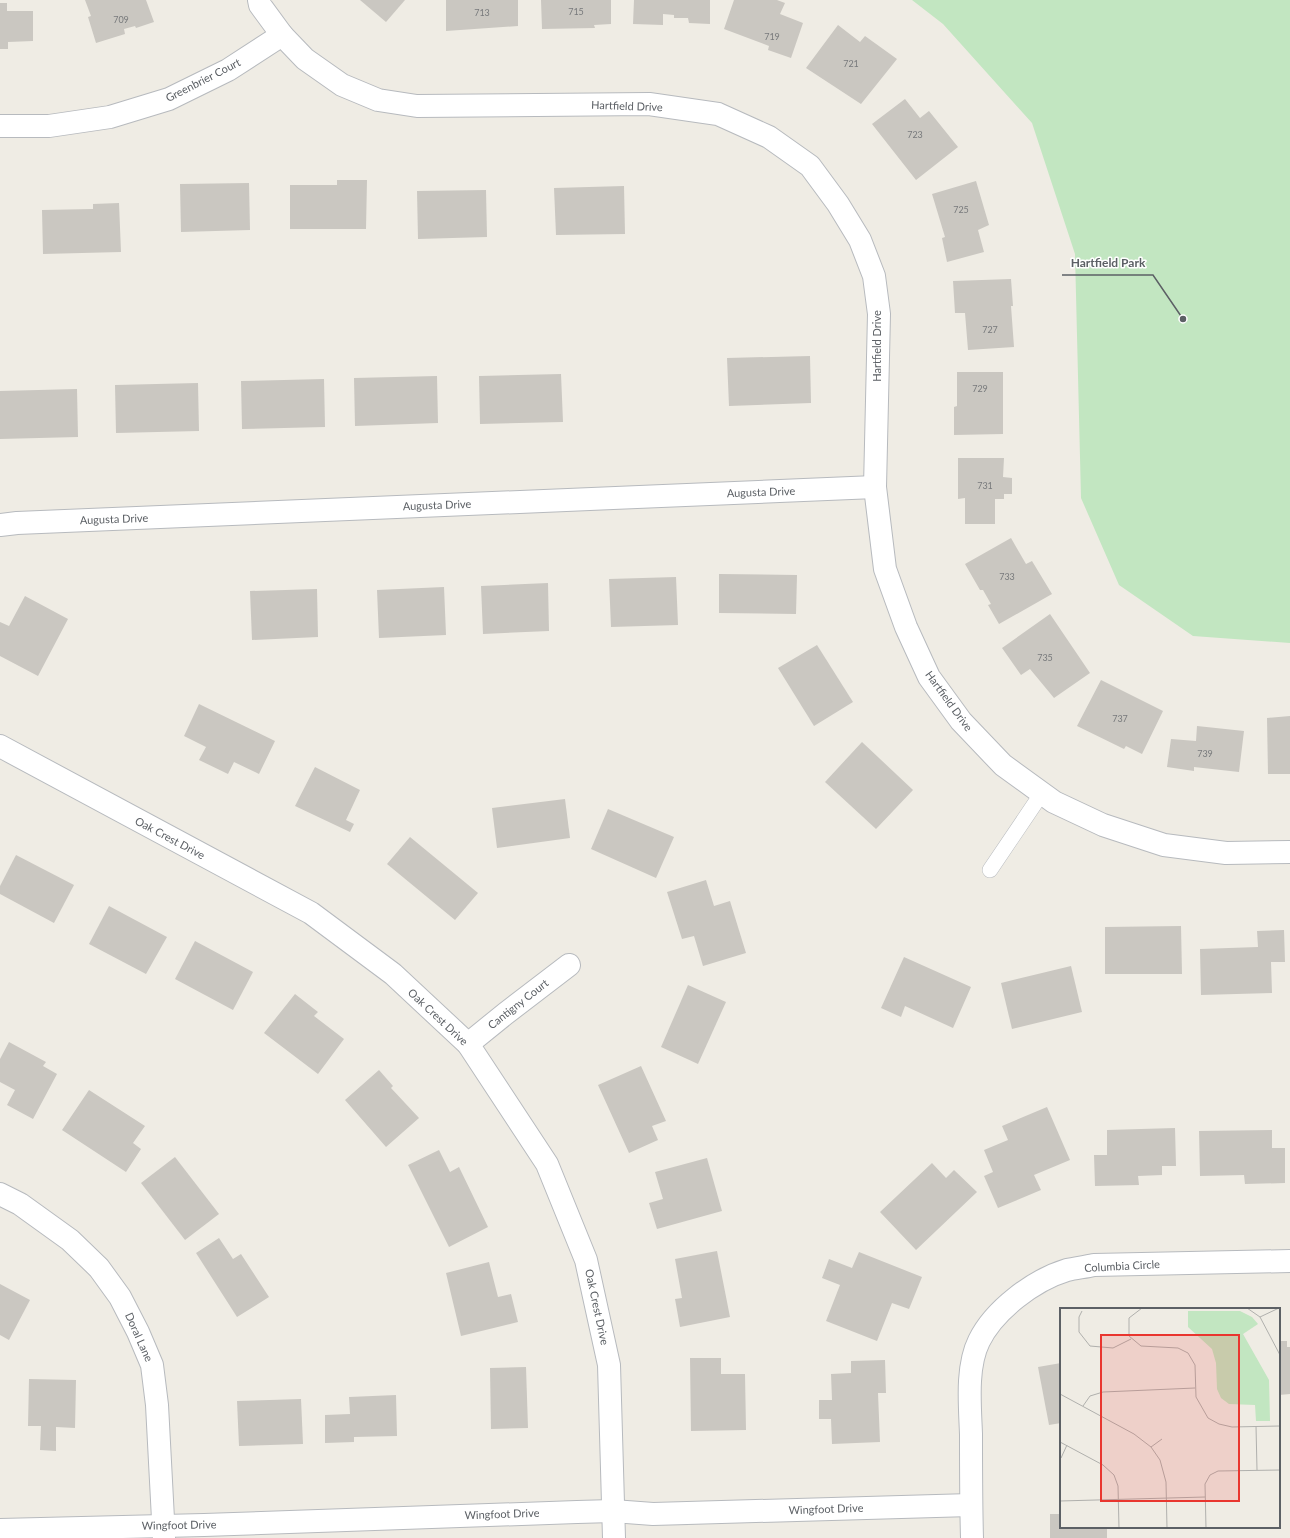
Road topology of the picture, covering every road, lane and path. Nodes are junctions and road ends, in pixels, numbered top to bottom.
1 (259, 0) edge
2 (282, 35) junction
3 (0, 126) edge
4 (875, 487) junction
5 (0, 526) edge
6 (0, 746) edge
7 (1042, 793) junction
8 (1290, 852) edge
9 (990, 870) dead end
10 (569, 965) dead end
11 (468, 1044) junction
12 (0, 1194) edge
13 (1290, 1261) edge
14 (971, 1504) junction
15 (613, 1511) junction
16 (0, 1530) edge
17 (164, 1532) edge
18 (614, 1538) edge
19 (972, 1538) edge

1 - 2 street, Hartfield Drive
2 - 3 street, Greenbrier Court
2 - 4 street, Hartfield Drive
4 - 5 street, Augusta Drive
4 - 7 street, Hartfield Drive
6 - 11 street, Oak Crest Drive
7 - 8 street, Hartfield Drive
7 - 9 lane
10 - 11 street, Cantigny Court
11 - 15 street, Oak Crest Drive
12 - 17 street, Doral Lane
13 - 14 street, Columbia Circle
14 - 15 street, Wingfoot Drive
14 - 19 street
15 - 17 street, Wingfoot Drive
15 - 18 street, Oak Crest Drive
16 - 17 street, Wingfoot Drive

